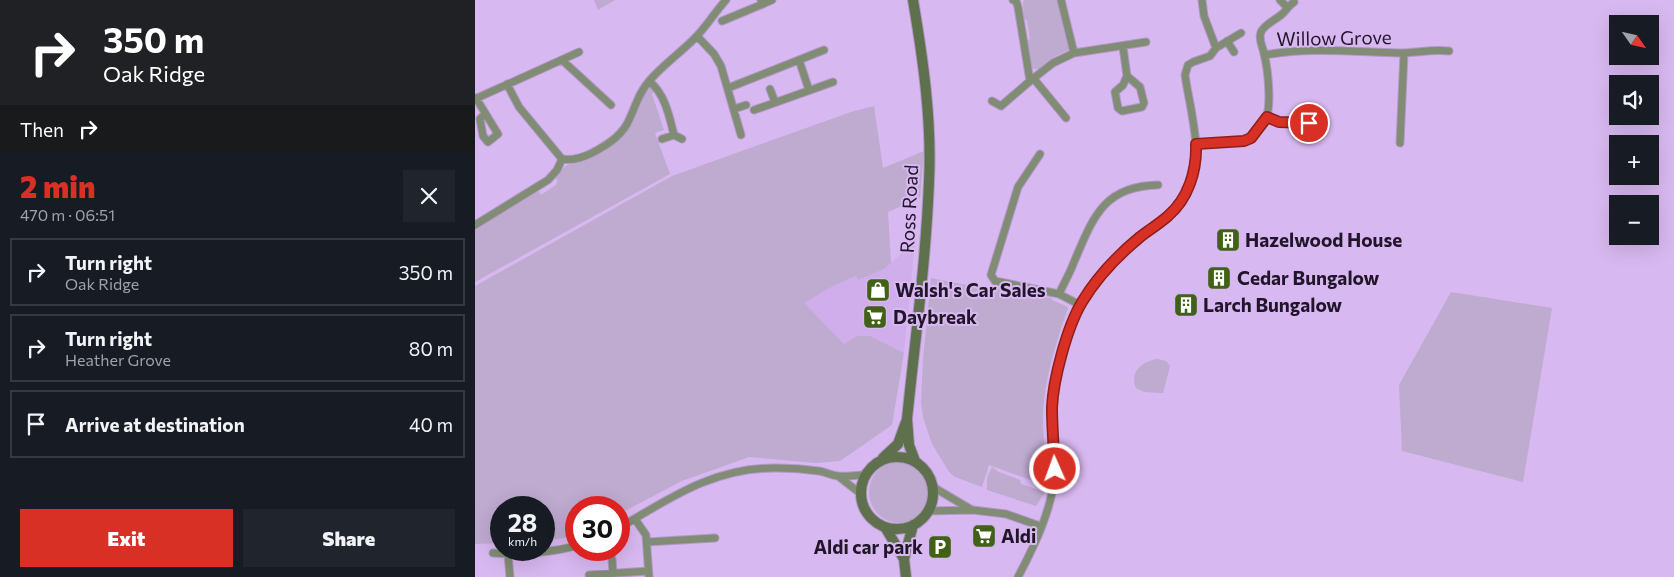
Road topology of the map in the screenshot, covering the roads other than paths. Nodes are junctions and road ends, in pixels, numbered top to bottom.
1 (727, 0) edge
2 (773, 0) edge
3 (913, 0) edge
4 (1016, 0) edge
5 (1061, 0) edge
6 (1202, 0) edge
7 (1280, 0) edge
8 (762, 2) edge
9 (1294, 2) dead end
10 (1287, 7) junction
11 (722, 21) dead end
12 (1241, 32) dead end
13 (697, 36) junction
14 (1147, 42) dead end
15 (1227, 42) junction
16 (1123, 46) junction
17 (1217, 48) junction
18 (824, 50) dead end
19 (1449, 51) dead end
20 (579, 52) dead end
21 (1234, 52) dead end
22 (1075, 53) junction
23 (1404, 53) junction
24 (1265, 55) junction
25 (562, 60) junction
26 (799, 60) junction
27 (1127, 76) junction
28 (1032, 80) junction
29 (649, 81) junction
30 (833, 82) dead end
31 (507, 84) junction
32 (728, 88) junction
33 (770, 89) dead end
34 (809, 90) junction
35 (475, 98) edge
36 (992, 101) dead end
37 (775, 102) junction
38 (611, 105) dead end
39 (746, 105) dead end
40 (734, 109) junction
41 (754, 110) dead end
42 (485, 114) dead end
43 (1267, 117) junction
44 (1066, 118) dead end
45 (1309, 123) dead end
46 (674, 135) junction
47 (741, 135) dead end
48 (662, 139) dead end
49 (682, 139) dead end
50 (1399, 143) dead end
51 (1196, 144) junction
52 (1040, 154) dead end
53 (563, 159) junction
54 (1159, 184) dead end
55 (475, 225) edge
56 (1059, 294) junction
57 (1081, 305) junction
58 (907, 419) junction
59 (883, 458) junction
60 (915, 461) junction
61 (864, 475) junction
62 (837, 476) junction
63 (933, 487) junction
64 (861, 494) junction
65 (973, 510) junction
66 (928, 511) junction
67 (635, 518) junction
68 (630, 521) edge
69 (913, 525) junction
70 (1040, 526) junction
71 (885, 527) junction
72 (715, 538) dead end
73 (647, 542) junction
74 (904, 559) junction
75 (509, 561) edge
76 (612, 561) edge
77 (613, 573) junction
78 (589, 574) dead end
79 (649, 574) edge
80 (510, 577) edge
81 (906, 577) edge
82 (1018, 577) edge

1 - 13 street
2 - 8 street
3 - 58 main road, Ross Road
4 - 28 street
5 - 22 street
6 - 17 street
7 - 10 street
8 - 11 street
9 - 10 street
10 - 24 street
12 - 15 street
13 - 29 street
13 - 32 street
14 - 16 street
15 - 17 street
15 - 21 street
16 - 22 street
16 - 27 street
17 - 51 street
18 - 26 street
19 - 23 street, Willow Grove
20 - 25 street
22 - 28 street
23 - 24 street, Willow Grove
23 - 50 street, Willow Grove
24 - 43 street
25 - 31 street
25 - 38 street
26 - 32 street
26 - 34 street
27 - 27 street
28 - 36 street
28 - 44 street
29 - 46 street
29 - 53 street
30 - 34 street
31 - 35 street
31 - 53 street
32 - 40 street
33 - 37 street
34 - 37 street
35 - 42 street
37 - 41 street
39 - 40 street
40 - 47 street
43 - 45 street
43 - 51 street
46 - 48 street
46 - 49 street
51 - 57 street
52 - 56 street
53 - 55 street
54 - 56 street
56 - 57 street
57 - 70 street
58 - 59 main road
58 - 60 main road
59 - 60 main road
59 - 61 main road
60 - 63 main road
61 - 62 street
61 - 64 main road
62 - 64 street
62 - 67 street
63 - 65 street
63 - 66 main road
64 - 71 main road
65 - 66 street
65 - 70 street
66 - 69 main road
67 - 68 street
67 - 73 street
69 - 71 main road
69 - 74 main road
70 - 82 street
71 - 74 main road
72 - 73 street
73 - 79 street
74 - 81 main road
75 - 80 street
76 - 77 street
77 - 78 street
77 - 79 street

